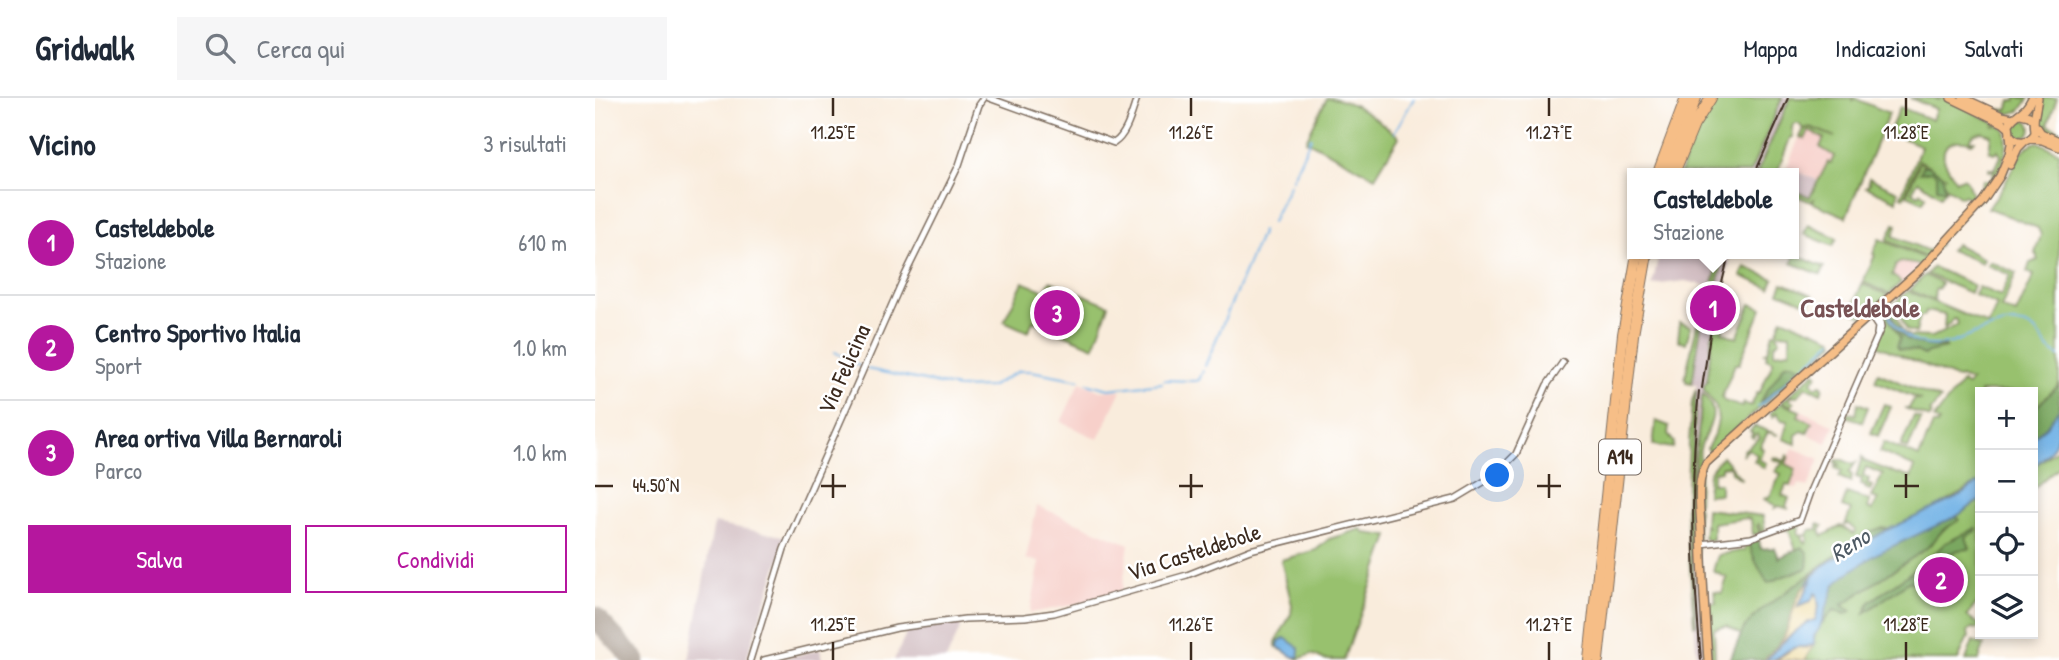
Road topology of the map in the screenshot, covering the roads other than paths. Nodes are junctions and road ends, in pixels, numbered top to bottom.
1 (987, 98) edge
2 (1137, 98) edge
3 (1680, 98) edge
4 (1686, 98) edge
5 (1694, 98) edge
6 (1702, 98) edge
7 (1711, 98) edge
8 (1951, 98) edge
9 (1963, 98) edge
10 (2032, 98) edge
11 (2038, 98) edge
12 (2021, 114) junction
13 (2013, 118) junction
14 (2035, 123) junction
15 (2009, 131) junction
16 (2028, 140) junction
17 (2059, 141) edge
18 (1668, 142) junction
19 (2059, 147) edge
20 (1660, 168) edge
21 (1668, 168) edge
22 (1676, 168) edge
23 (1676, 168) edge
24 (1644, 259) edge
25 (1922, 270) junction
26 (1874, 315) junction
27 (1563, 362) dead end
28 (1701, 544) junction
29 (750, 660) edge
30 (764, 660) edge
31 (1596, 660) edge
32 (1708, 660) edge

1 - 2 street
1 - 29 street, Via Felicina
3 - 18 highway
4 - 18 highway
5 - 21 highway
6 - 22 highway
7 - 23 highway
8 - 15 main road
9 - 13 main road
10 - 12 main road
11 - 14 main road
12 - 13 main road
12 - 14 main road
13 - 15 main road
14 - 16 main road
14 - 17 main road
15 - 16 main road
15 - 25 main road
16 - 19 main road
16 - 25 main road
18 - 20 highway
24 - 31 highway, A14
25 - 26 main road
26 - 28 main road
26 - 28 street
27 - 30 street, Via Casteldebole
28 - 32 main road

